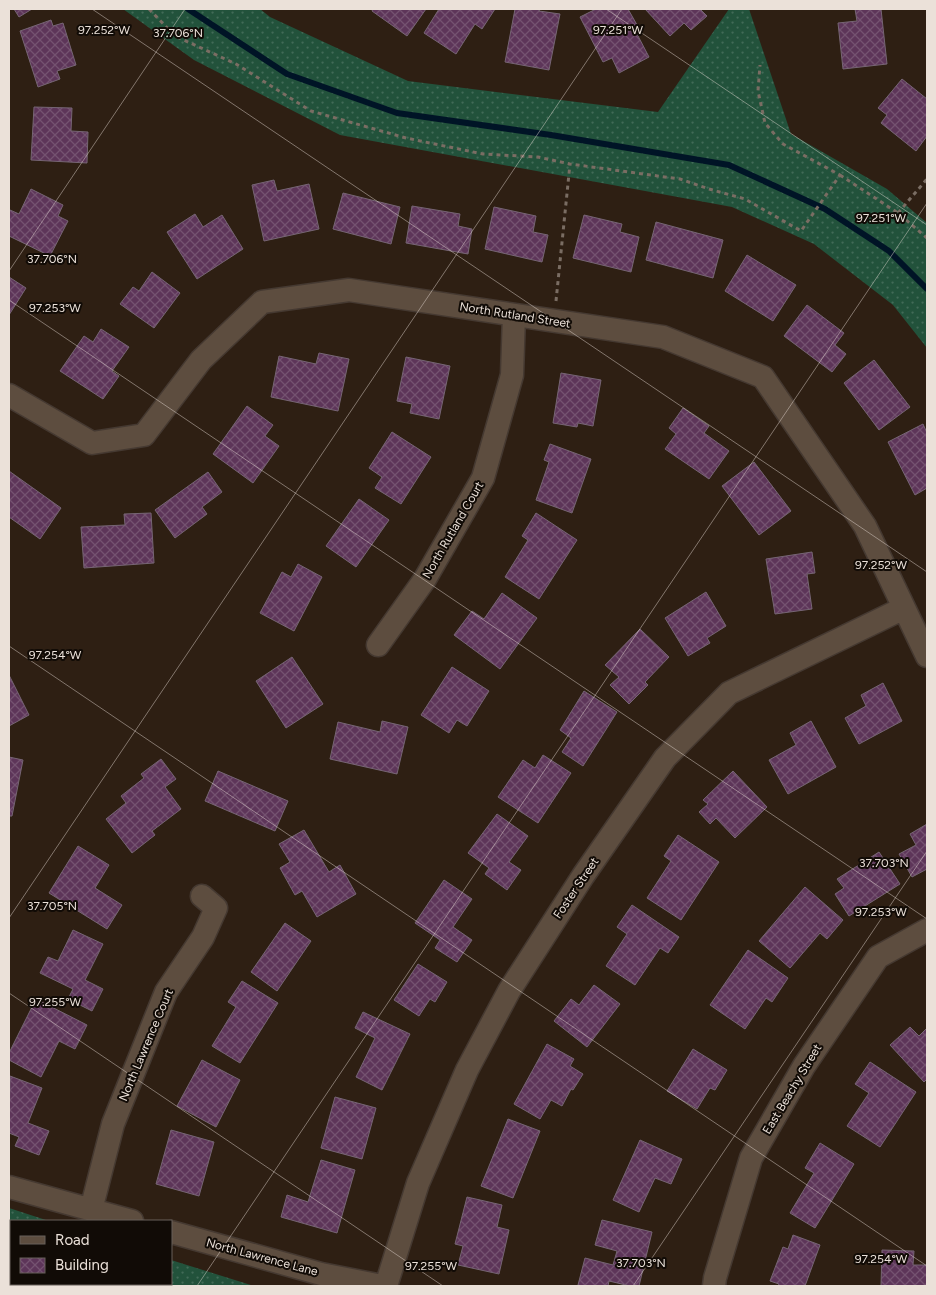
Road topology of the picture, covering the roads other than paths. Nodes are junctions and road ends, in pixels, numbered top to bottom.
1 (514, 315) junction
2 (9, 395) edge
3 (904, 608) junction
4 (378, 645) dead end
5 (927, 656) edge
6 (202, 896) dead end
7 (927, 930) edge
8 (9, 1187) edge
9 (91, 1210) junction
10 (128, 1220) edge
11 (172, 1232) edge
12 (382, 1286) edge
13 (386, 1286) edge
14 (714, 1286) edge

1 - 2 street, North Rutland Street
1 - 3 street, North Rutland Street
1 - 4 street, North Rutland Court
3 - 5 street, North Rutland Street
3 - 13 street, Foster Street
6 - 9 street, North Lawrence Court
7 - 14 street, East Beachy Street
8 - 9 street
9 - 10 street
11 - 12 street, North Lawrence Lane

